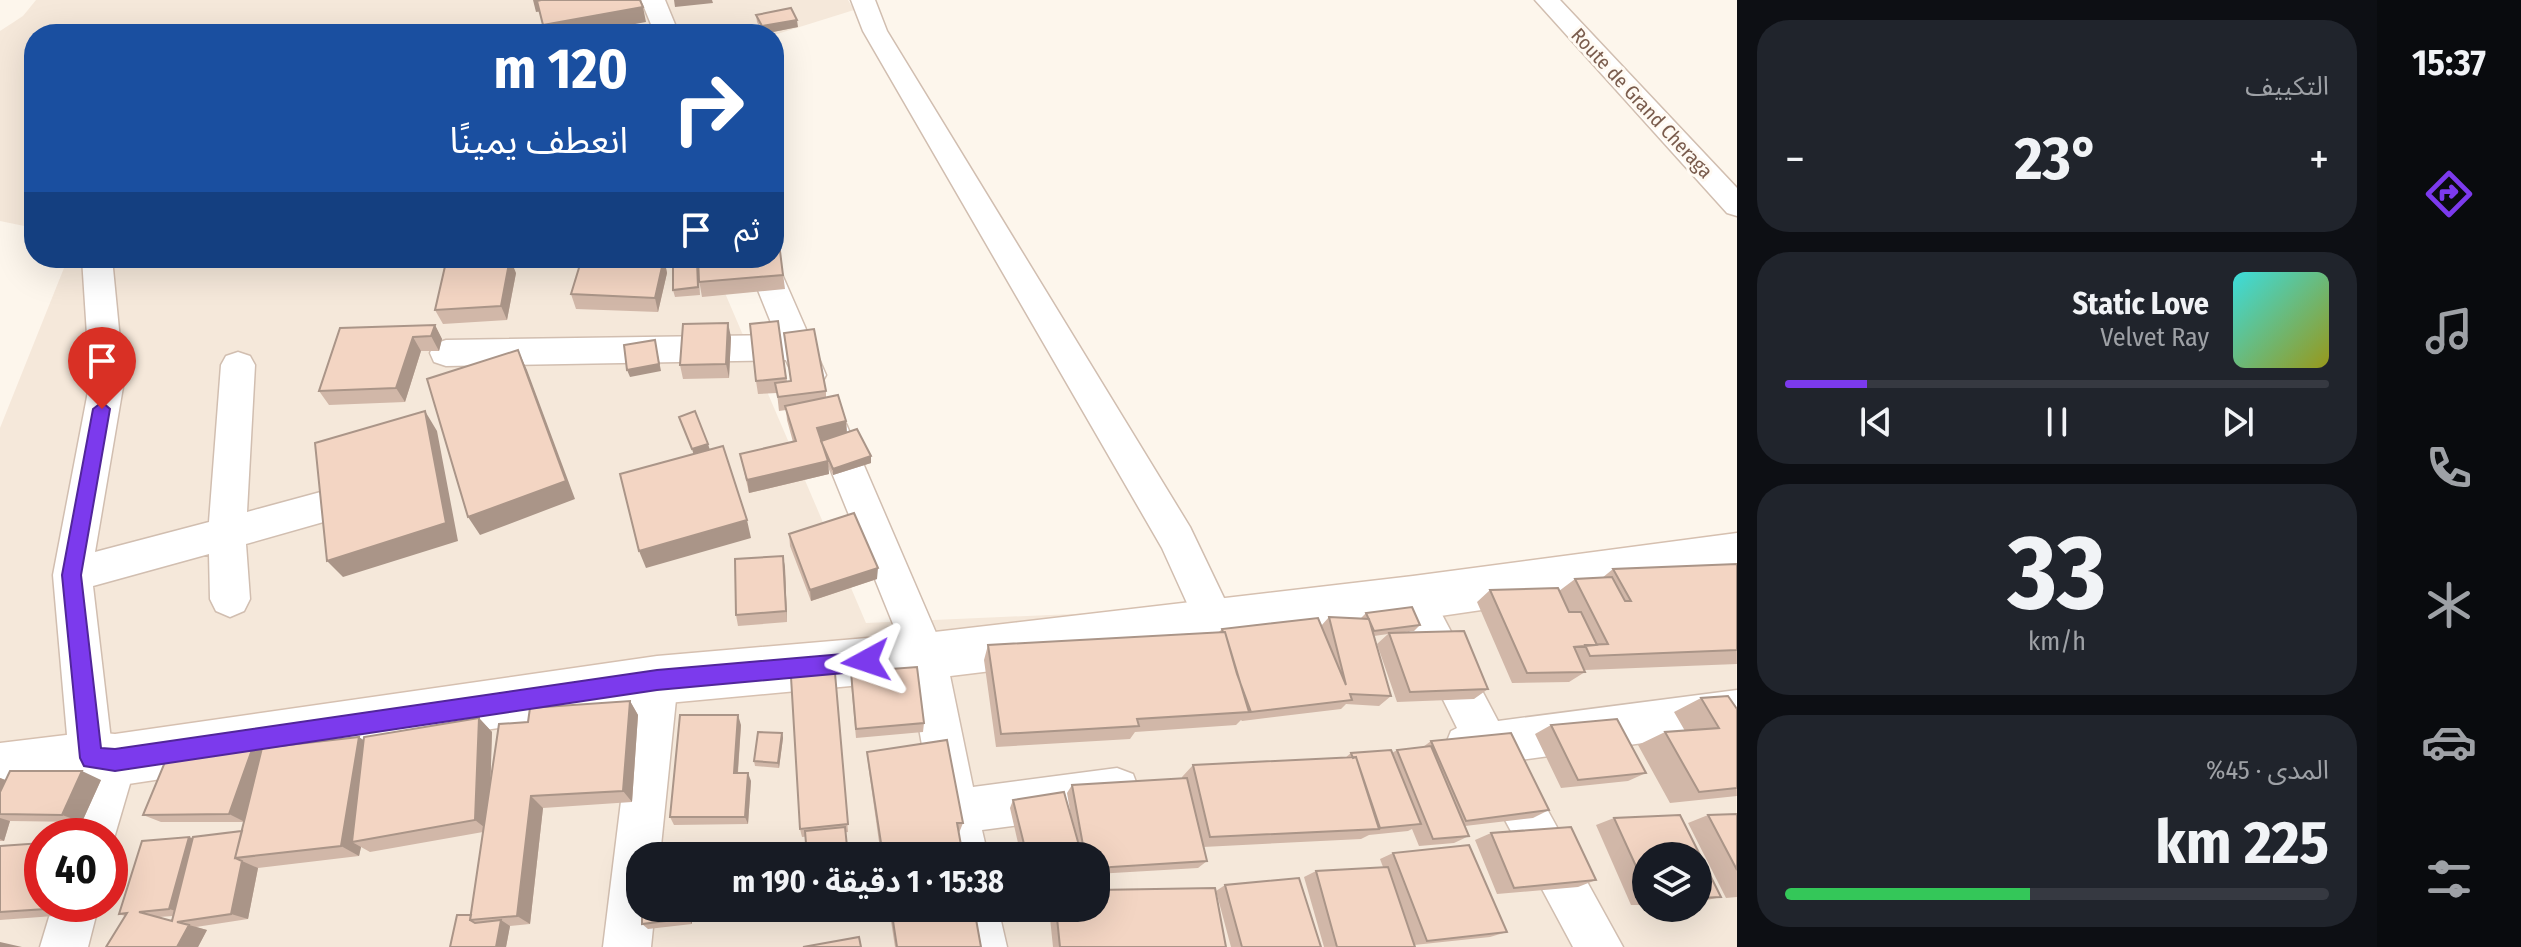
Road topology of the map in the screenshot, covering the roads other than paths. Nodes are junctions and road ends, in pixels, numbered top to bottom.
1 (653, 0) edge
2 (863, 0) edge
3 (1547, 0) edge
4 (663, 24) edge
5 (1737, 206) edge
6 (98, 268) edge
7 (764, 268) edge
8 (797, 347) junction
9 (446, 353) dead end
10 (238, 365) dead end
11 (328, 506) edge
12 (227, 533) junction
13 (1737, 553) edge
14 (72, 575) junction
15 (1413, 598) junction
16 (230, 599) dead end
17 (1215, 621) junction
18 (926, 656) junction
19 (657, 680) junction
20 (1737, 710) edge
21 (1487, 743) junction
22 (1425, 751) edge
23 (103, 759) junction
24 (0, 770) edge
25 (1159, 785) edge
26 (956, 811) junction
27 (96, 818) edge
28 (962, 842) edge
29 (71, 922) edge
30 (978, 922) edge
31 (64, 947) edge
32 (627, 947) edge
33 (983, 947) edge
34 (1599, 947) edge

1 - 4 street
2 - 17 street
3 - 5 street, Route de Grand Cheraga
6 - 14 street
7 - 8 street
8 - 9 street
8 - 18 street
10 - 12 street
11 - 12 street
12 - 14 street
12 - 16 street
13 - 15 street
14 - 23 street
15 - 17 street
15 - 21 street
17 - 18 street
18 - 19 street
18 - 26 street
19 - 23 street
19 - 32 street
20 - 21 street
21 - 22 street
21 - 34 street
23 - 24 street
23 - 27 street
25 - 26 street
26 - 28 street
29 - 31 street
30 - 33 street

